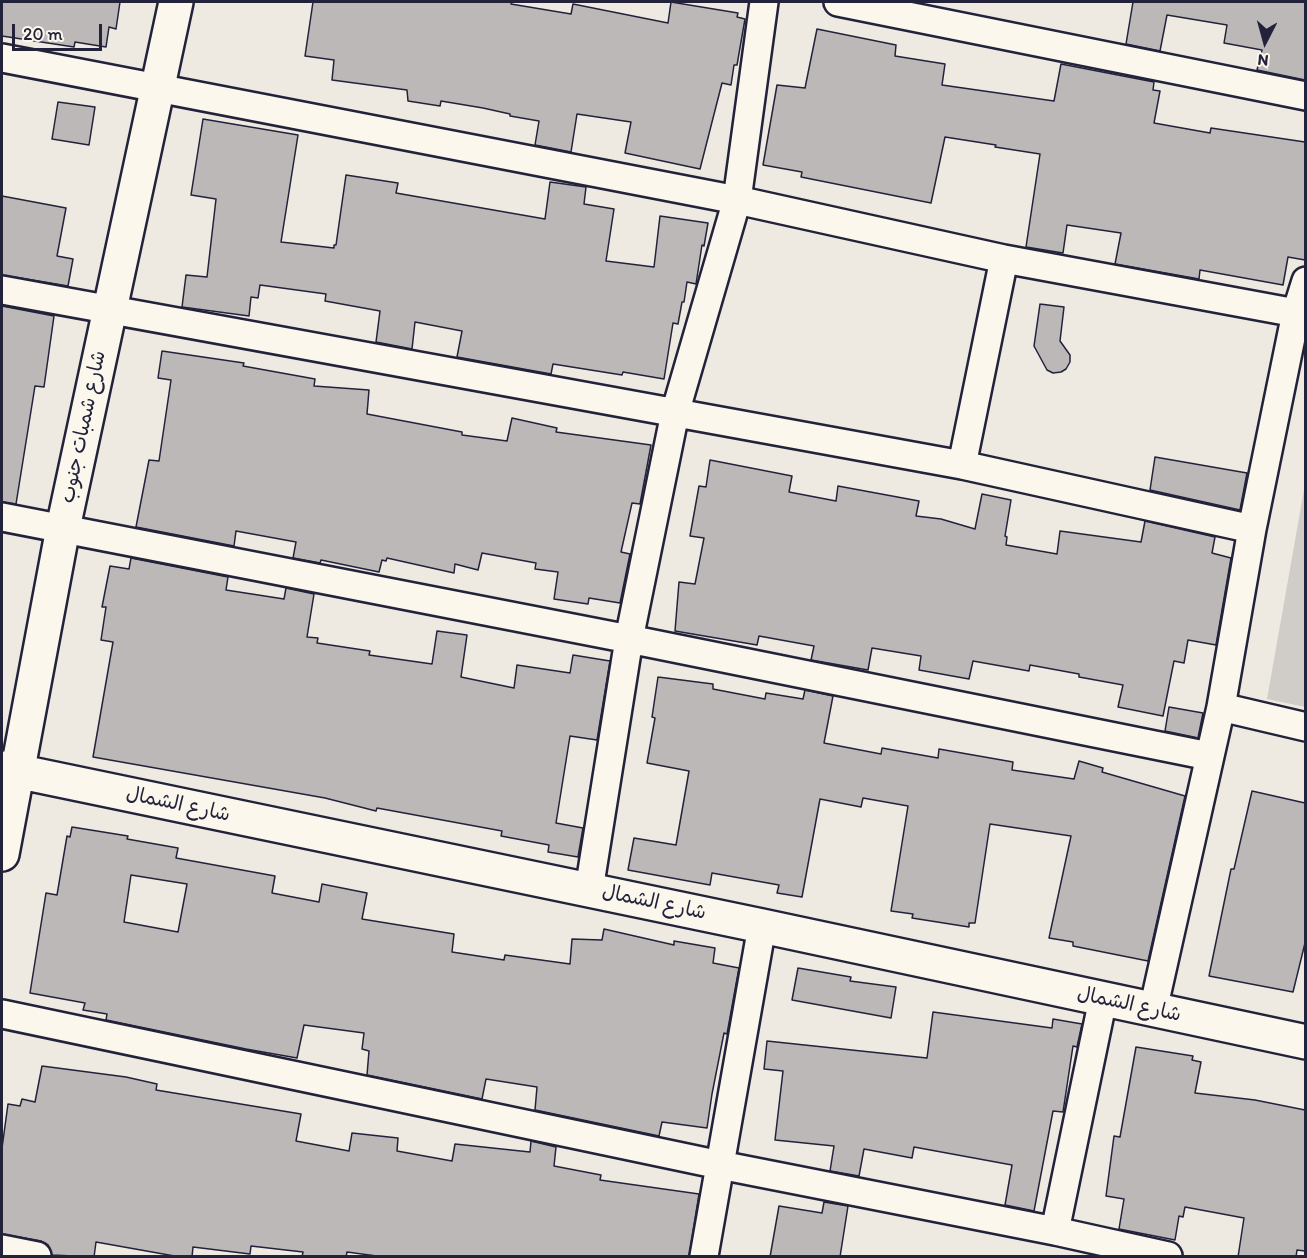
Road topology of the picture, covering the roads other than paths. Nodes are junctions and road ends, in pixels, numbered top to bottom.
1 (176, 2) edge
2 (764, 2) edge
3 (838, 2) edge
4 (2, 58) edge
5 (157, 89) junction
6 (1305, 96) edge
7 (737, 200) junction
8 (1004, 259) junction
9 (1305, 281) edge
10 (2, 290) edge
11 (109, 310) junction
12 (1296, 313) junction
13 (675, 413) junction
14 (962, 465) junction
15 (2, 516) edge
16 (63, 528) junction
17 (1252, 529) junction
18 (629, 639) junction
19 (1221, 707) junction
20 (1305, 727) edge
21 (1209, 756) junction
22 (9, 770) edge
23 (2, 854) edge
24 (589, 890) junction
25 (762, 926) junction
26 (1103, 999) junction
27 (1154, 1010) junction
28 (2, 1014) edge
29 (1305, 1042) edge
30 (720, 1165) junction
31 (1055, 1231) junction
32 (2, 1250) edge
33 (37, 1257) edge
34 (704, 1257) edge
35 (1168, 1257) edge

1 - 5 street, شارع شمبات جنوب
2 - 7 street
3 - 6 street
4 - 5 street
5 - 7 street
5 - 11 street, شارع شمبات جنوب
7 - 8 street
7 - 13 street
8 - 12 street
8 - 14 street
9 - 12 street
10 - 11 street
11 - 13 street
11 - 16 street, شارع شمبات جنوب
12 - 17 street
13 - 14 street
13 - 18 street
14 - 17 street
15 - 16 street
16 - 18 street
16 - 22 street, شارع شمبات جنوب
17 - 19 street
18 - 21 street
18 - 24 street
19 - 20 street
19 - 21 street
21 - 27 street
22 - 23 street, شارع شمبات جنوب
22 - 24 street, شارع الشمال
24 - 25 street, شارع الشمال
25 - 26 street, شارع الشمال
25 - 30 street
26 - 27 street, شارع الشمال
26 - 31 street
27 - 29 street, شارع الشمال
28 - 30 street
30 - 31 street
30 - 34 street
31 - 35 street
32 - 33 street

